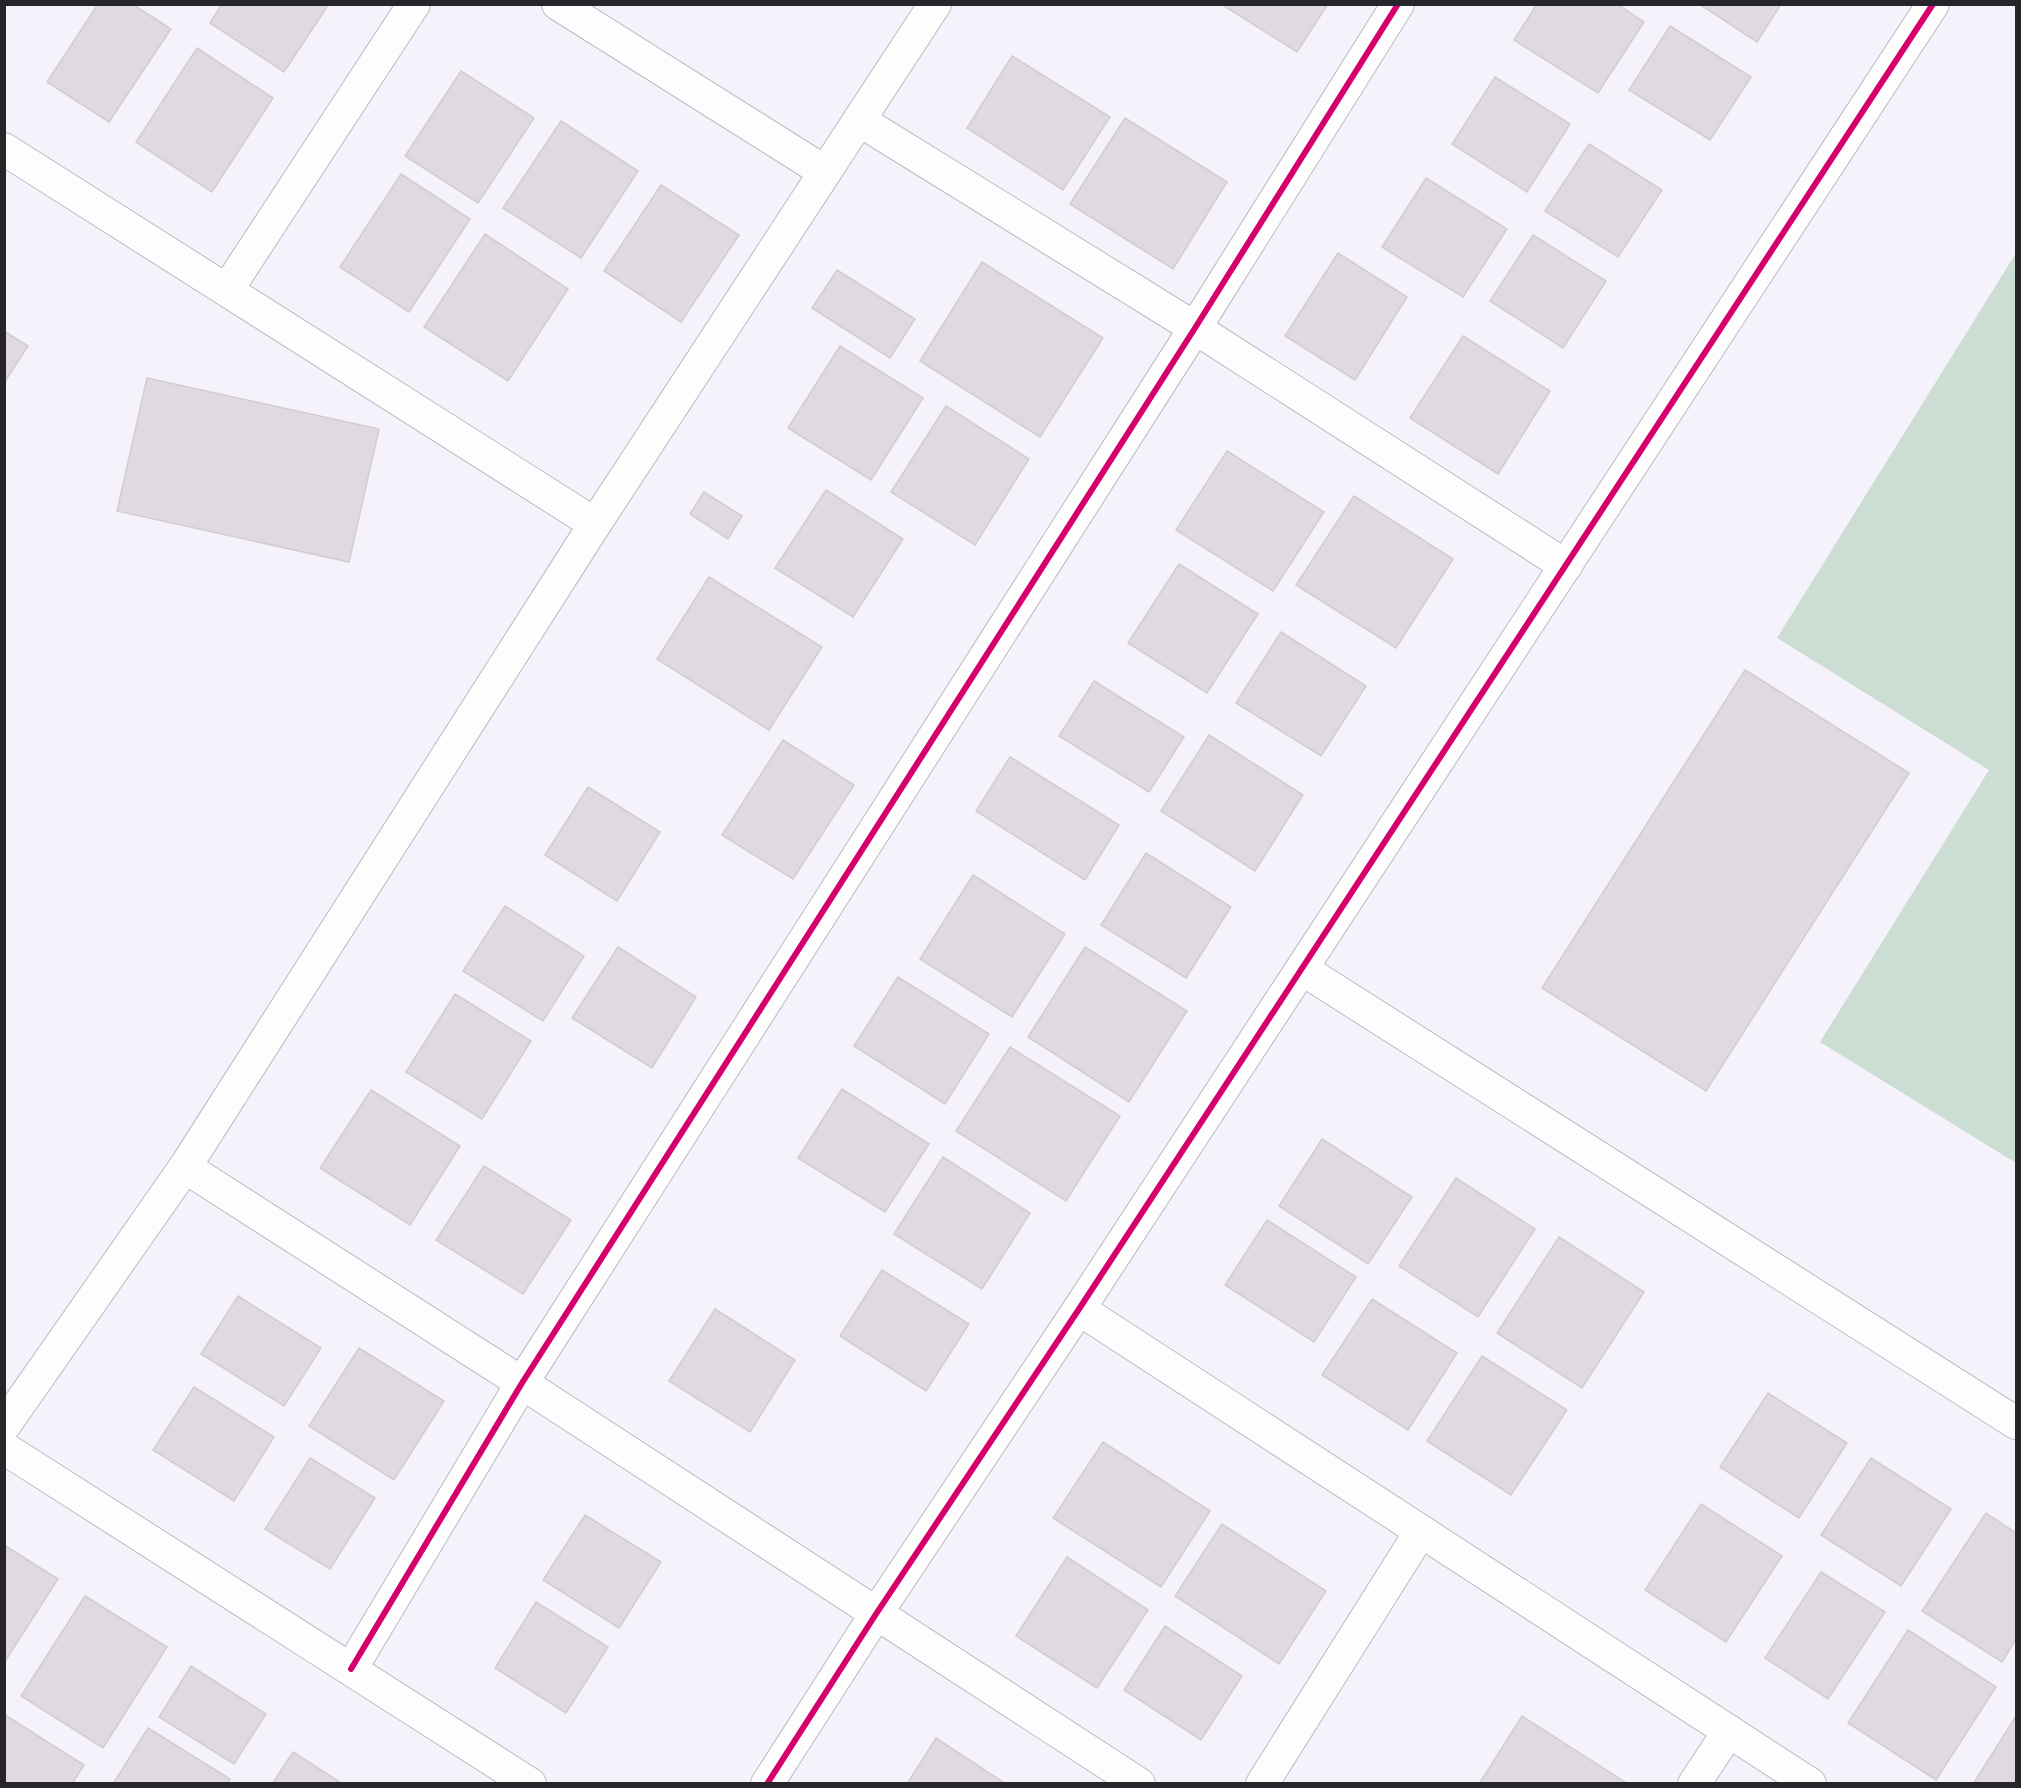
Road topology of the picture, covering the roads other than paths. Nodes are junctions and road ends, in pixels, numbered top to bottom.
1 (414, 4) edge
2 (558, 4) edge
3 (935, 4) edge
4 (1398, 4) edge
5 (1933, 4) edge
6 (859, 120) junction
7 (9, 161) edge
8 (825, 172) junction
9 (227, 290) junction
10 (1195, 328) junction
11 (594, 525) junction
12 (1566, 566) junction
13 (1302, 969) junction
14 (185, 1167) junction
15 (1079, 1309) junction
16 (522, 1383) junction
17 (2016, 1423) edge
18 (4, 1426) edge
19 (4, 1448) edge
20 (1421, 1531) junction
21 (876, 1614) junction
22 (351, 1670) junction
23 (1729, 1731) junction
24 (530, 1784) edge
25 (767, 1784) edge
26 (1139, 1784) edge
27 (1262, 1784) edge
28 (1694, 1784) edge
29 (1810, 1784) edge

1 - 9 street
2 - 8 street
3 - 6 street
4 - 10 street
5 - 12 street
6 - 8 street
6 - 10 street
7 - 9 street
8 - 11 street
9 - 11 street
10 - 12 street
10 - 16 street
11 - 14 street
12 - 13 street
13 - 15 street
13 - 17 street
14 - 16 street
14 - 18 street
15 - 20 street
15 - 21 street
16 - 21 street
16 - 22 street
19 - 22 street
20 - 23 street
20 - 27 street
21 - 25 street
21 - 26 street
22 - 24 street
23 - 28 street
23 - 29 street

